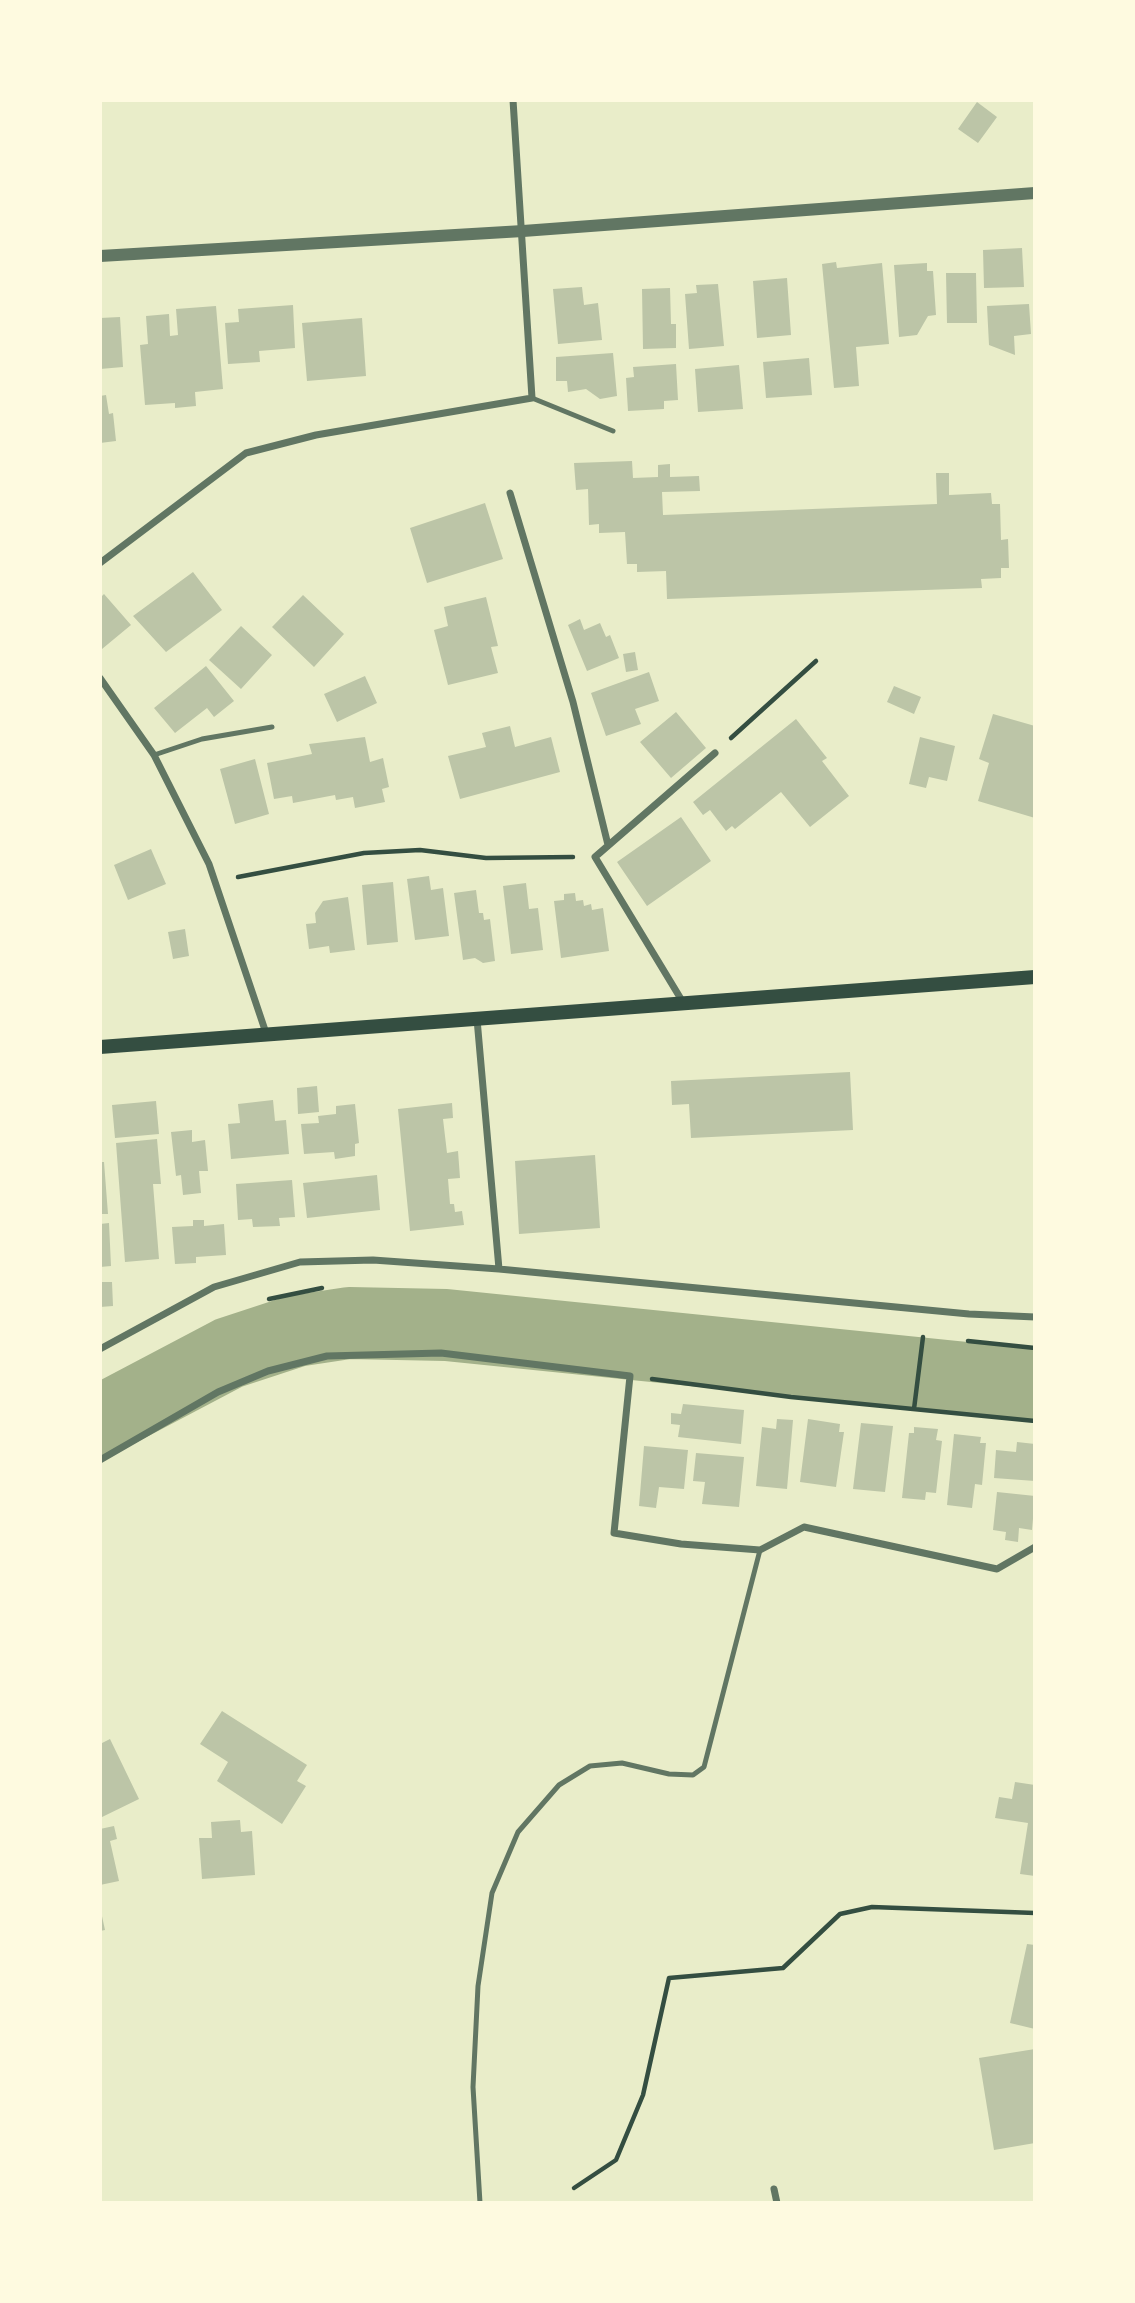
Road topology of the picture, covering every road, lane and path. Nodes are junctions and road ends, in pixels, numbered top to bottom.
1 (513, 100) edge
2 (1035, 193) edge
3 (523, 231) junction
4 (100, 256) edge
5 (532, 398) junction
6 (613, 431) dead end
7 (510, 493) dead end
8 (100, 563) edge
9 (816, 661) dead end
10 (100, 678) edge
11 (272, 727) dead end
12 (715, 753) joint
13 (154, 755) junction
14 (608, 845) junction
15 (595, 857) junction
16 (216, 881) junction
17 (1035, 977) edge
18 (684, 1004) junction
19 (477, 1018) junction
20 (266, 1033) junction
21 (100, 1047) edge
22 (499, 1269) junction
23 (335, 1286) dead end
24 (260, 1301) dead end
25 (1035, 1317) edge
26 (909, 1335) dead end
27 (923, 1337) junction
28 (935, 1338) dead end
29 (960, 1340) dead end
30 (1035, 1348) edge
31 (100, 1349) edge
32 (630, 1376) junction
33 (914, 1409) junction
34 (1035, 1421) edge
35 (100, 1460) edge
36 (1035, 1547) edge
37 (760, 1550) junction
38 (1035, 1913) edge
39 (574, 2188) dead end
40 (774, 2189) dead end
41 (480, 2203) edge
42 (776, 2203) edge

1 - 3 street
2 - 3 street
3 - 4 street
3 - 5 street
5 - 6 lane
5 - 8 street
7 - 14 street
9 - 12 path
10 - 13 street
11 - 13 lane
12 - 14 street
13 - 16 street
14 - 15 street
15 - 16 path
15 - 18 street
16 - 20 street
17 - 18 main road
18 - 19 main road
19 - 20 main road
19 - 22 street
20 - 21 main road
22 - 25 street
22 - 31 street
23 - 24 path
26 - 27 path
27 - 28 path
27 - 33 path
29 - 30 path
32 - 33 path
32 - 35 street
32 - 37 street
33 - 34 path
36 - 37 street
37 - 41 lane
38 - 39 path
40 - 42 street

